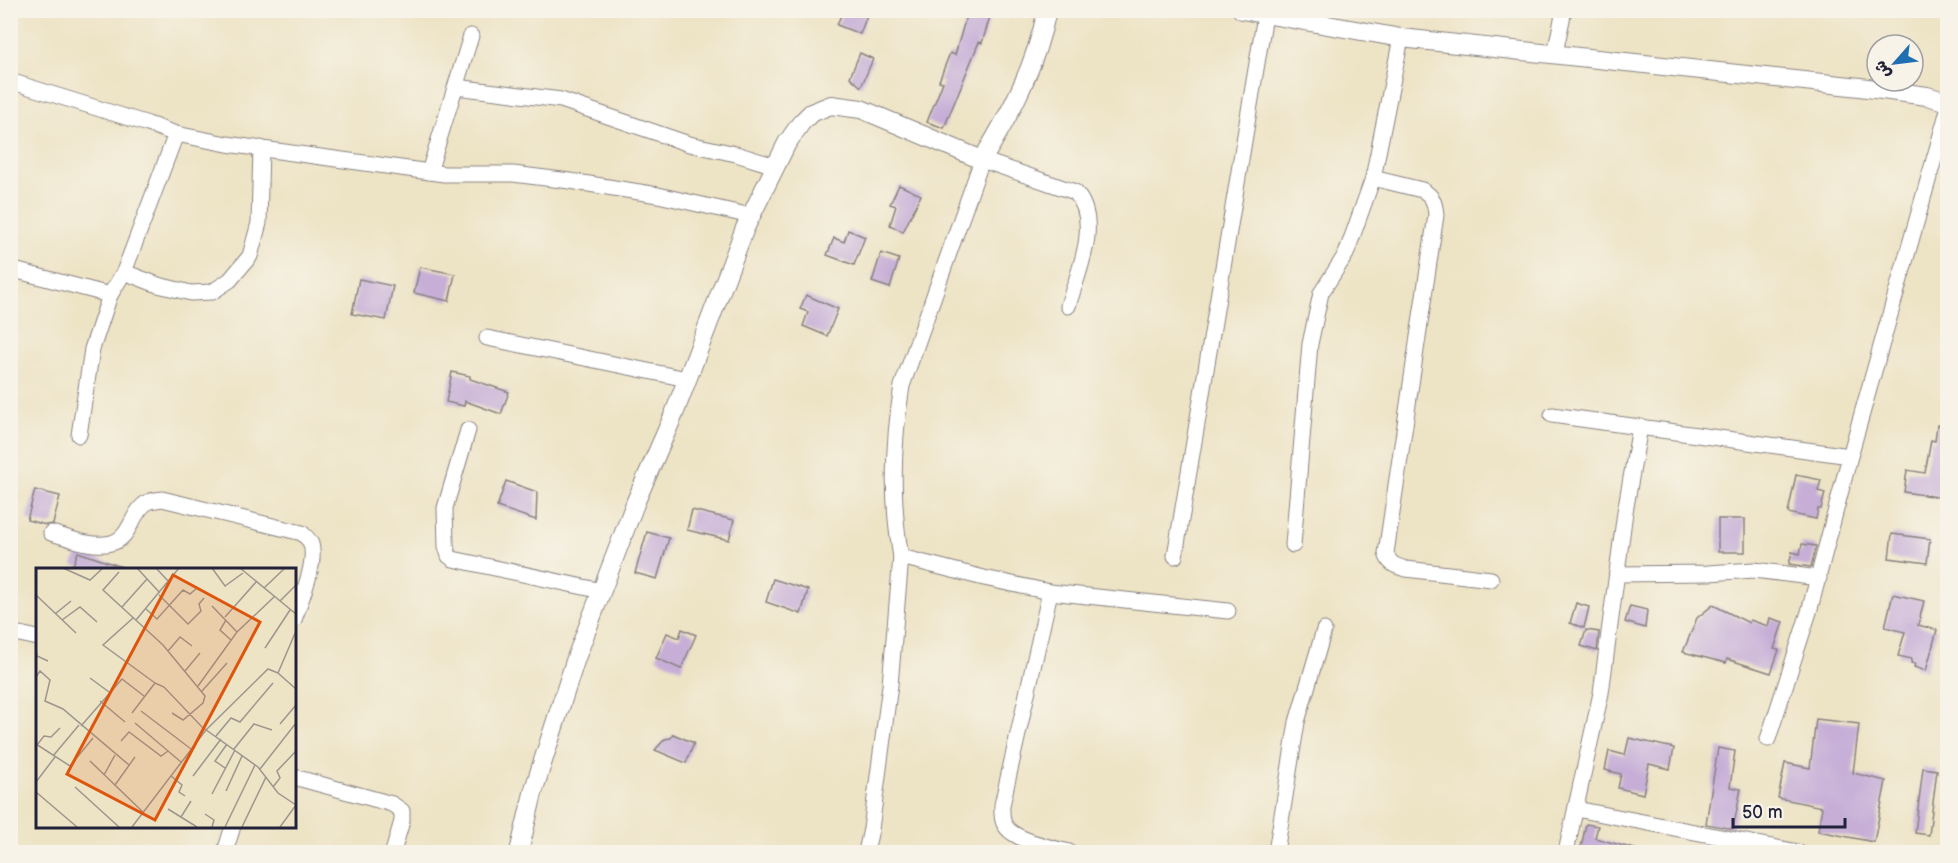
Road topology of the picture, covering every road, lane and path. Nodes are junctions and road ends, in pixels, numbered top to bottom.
1 (1047, 10) edge
2 (1242, 10) edge
3 (1564, 10) edge
4 (1265, 15) junction
5 (471, 36) dead end
6 (1401, 38) junction
7 (1555, 53) junction
8 (10, 81) edge
9 (456, 87) junction
10 (1947, 102) edge
11 (1947, 110) edge
12 (176, 134) junction
13 (261, 148) junction
14 (982, 160) junction
15 (775, 166) junction
16 (429, 172) junction
17 (1373, 178) junction
18 (751, 216) junction
19 (10, 269) edge
20 (124, 272) junction
21 (110, 295) junction
22 (1068, 306) dead end
23 (487, 338) dead end
24 (687, 378) junction
25 (1552, 415) dead end
26 (1640, 427) junction
27 (468, 430) dead end
28 (79, 435) dead end
29 (1850, 456) junction
30 (51, 533) dead end
31 (1293, 545) dead end
32 (1175, 556) dead end
33 (901, 557) junction
34 (1617, 574) junction
35 (1819, 578) junction
36 (1491, 579) dead end
37 (602, 591) junction
38 (1050, 592) junction
39 (1228, 611) dead end
40 (296, 614) edge
41 (1324, 630) dead end
42 (10, 632) edge
43 (36, 638) edge
44 (1768, 739) dead end
45 (296, 778) edge
46 (1576, 810) junction
47 (232, 827) edge
48 (225, 852) edge
49 (393, 852) edge
50 (519, 852) edge
51 (866, 852) edge
52 (1070, 852) edge
53 (1276, 852) edge
54 (1566, 852) edge
55 (1798, 852) edge

1 - 14 street
2 - 4 street
3 - 7 street
4 - 6 street
4 - 32 street
5 - 9 street
6 - 7 street
6 - 17 street
7 - 10 street
8 - 12 street
9 - 15 street
9 - 16 street
11 - 29 street
12 - 13 street
12 - 20 street
13 - 16 street
13 - 20 street
14 - 15 street
14 - 22 street
14 - 33 street
15 - 18 street
16 - 18 street
17 - 31 street
17 - 36 street
18 - 24 street
19 - 21 street
20 - 21 street
21 - 28 street
23 - 24 street
24 - 37 street
25 - 26 street
26 - 29 street
26 - 34 street
27 - 37 street
29 - 35 street
30 - 40 street
33 - 38 street
33 - 51 street
34 - 35 street
34 - 46 street
35 - 44 street
37 - 50 street
38 - 39 street
38 - 52 street
41 - 53 street
42 - 43 street
45 - 49 street
46 - 54 street
46 - 55 street
47 - 48 street

